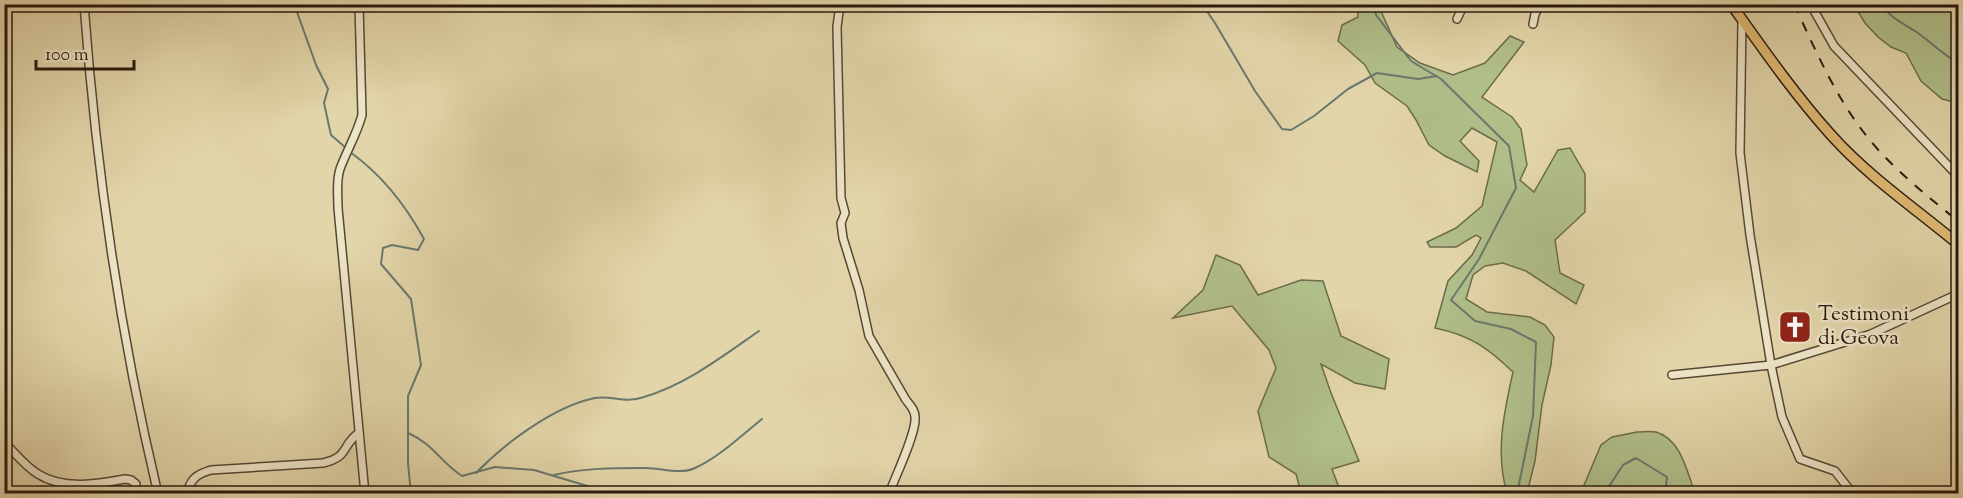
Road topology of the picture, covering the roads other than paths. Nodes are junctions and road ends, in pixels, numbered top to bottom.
1 (84, 4) edge
2 (359, 4) edge
3 (840, 4) edge
4 (1464, 4) edge
5 (1541, 4) edge
6 (1810, 4) edge
7 (1733, 6) edge
8 (1456, 19) dead end
9 (1742, 20) junction
10 (1533, 24) dead end
11 (1959, 176) edge
12 (1959, 244) edge
13 (1959, 294) edge
14 (1771, 365) junction
15 (1672, 375) dead end
16 (359, 433) junction
17 (4, 442) edge
18 (136, 494) edge
19 (158, 494) edge
20 (187, 494) edge
21 (364, 494) edge
22 (889, 494) edge
23 (1853, 494) edge

1 - 19 street
2 - 16 street
3 - 22 street
4 - 8 street
5 - 10 street
6 - 11 street
7 - 9 main road
9 - 12 main road
9 - 14 street
13 - 14 street
14 - 15 street
14 - 23 street
16 - 20 street
16 - 21 street
17 - 18 street

